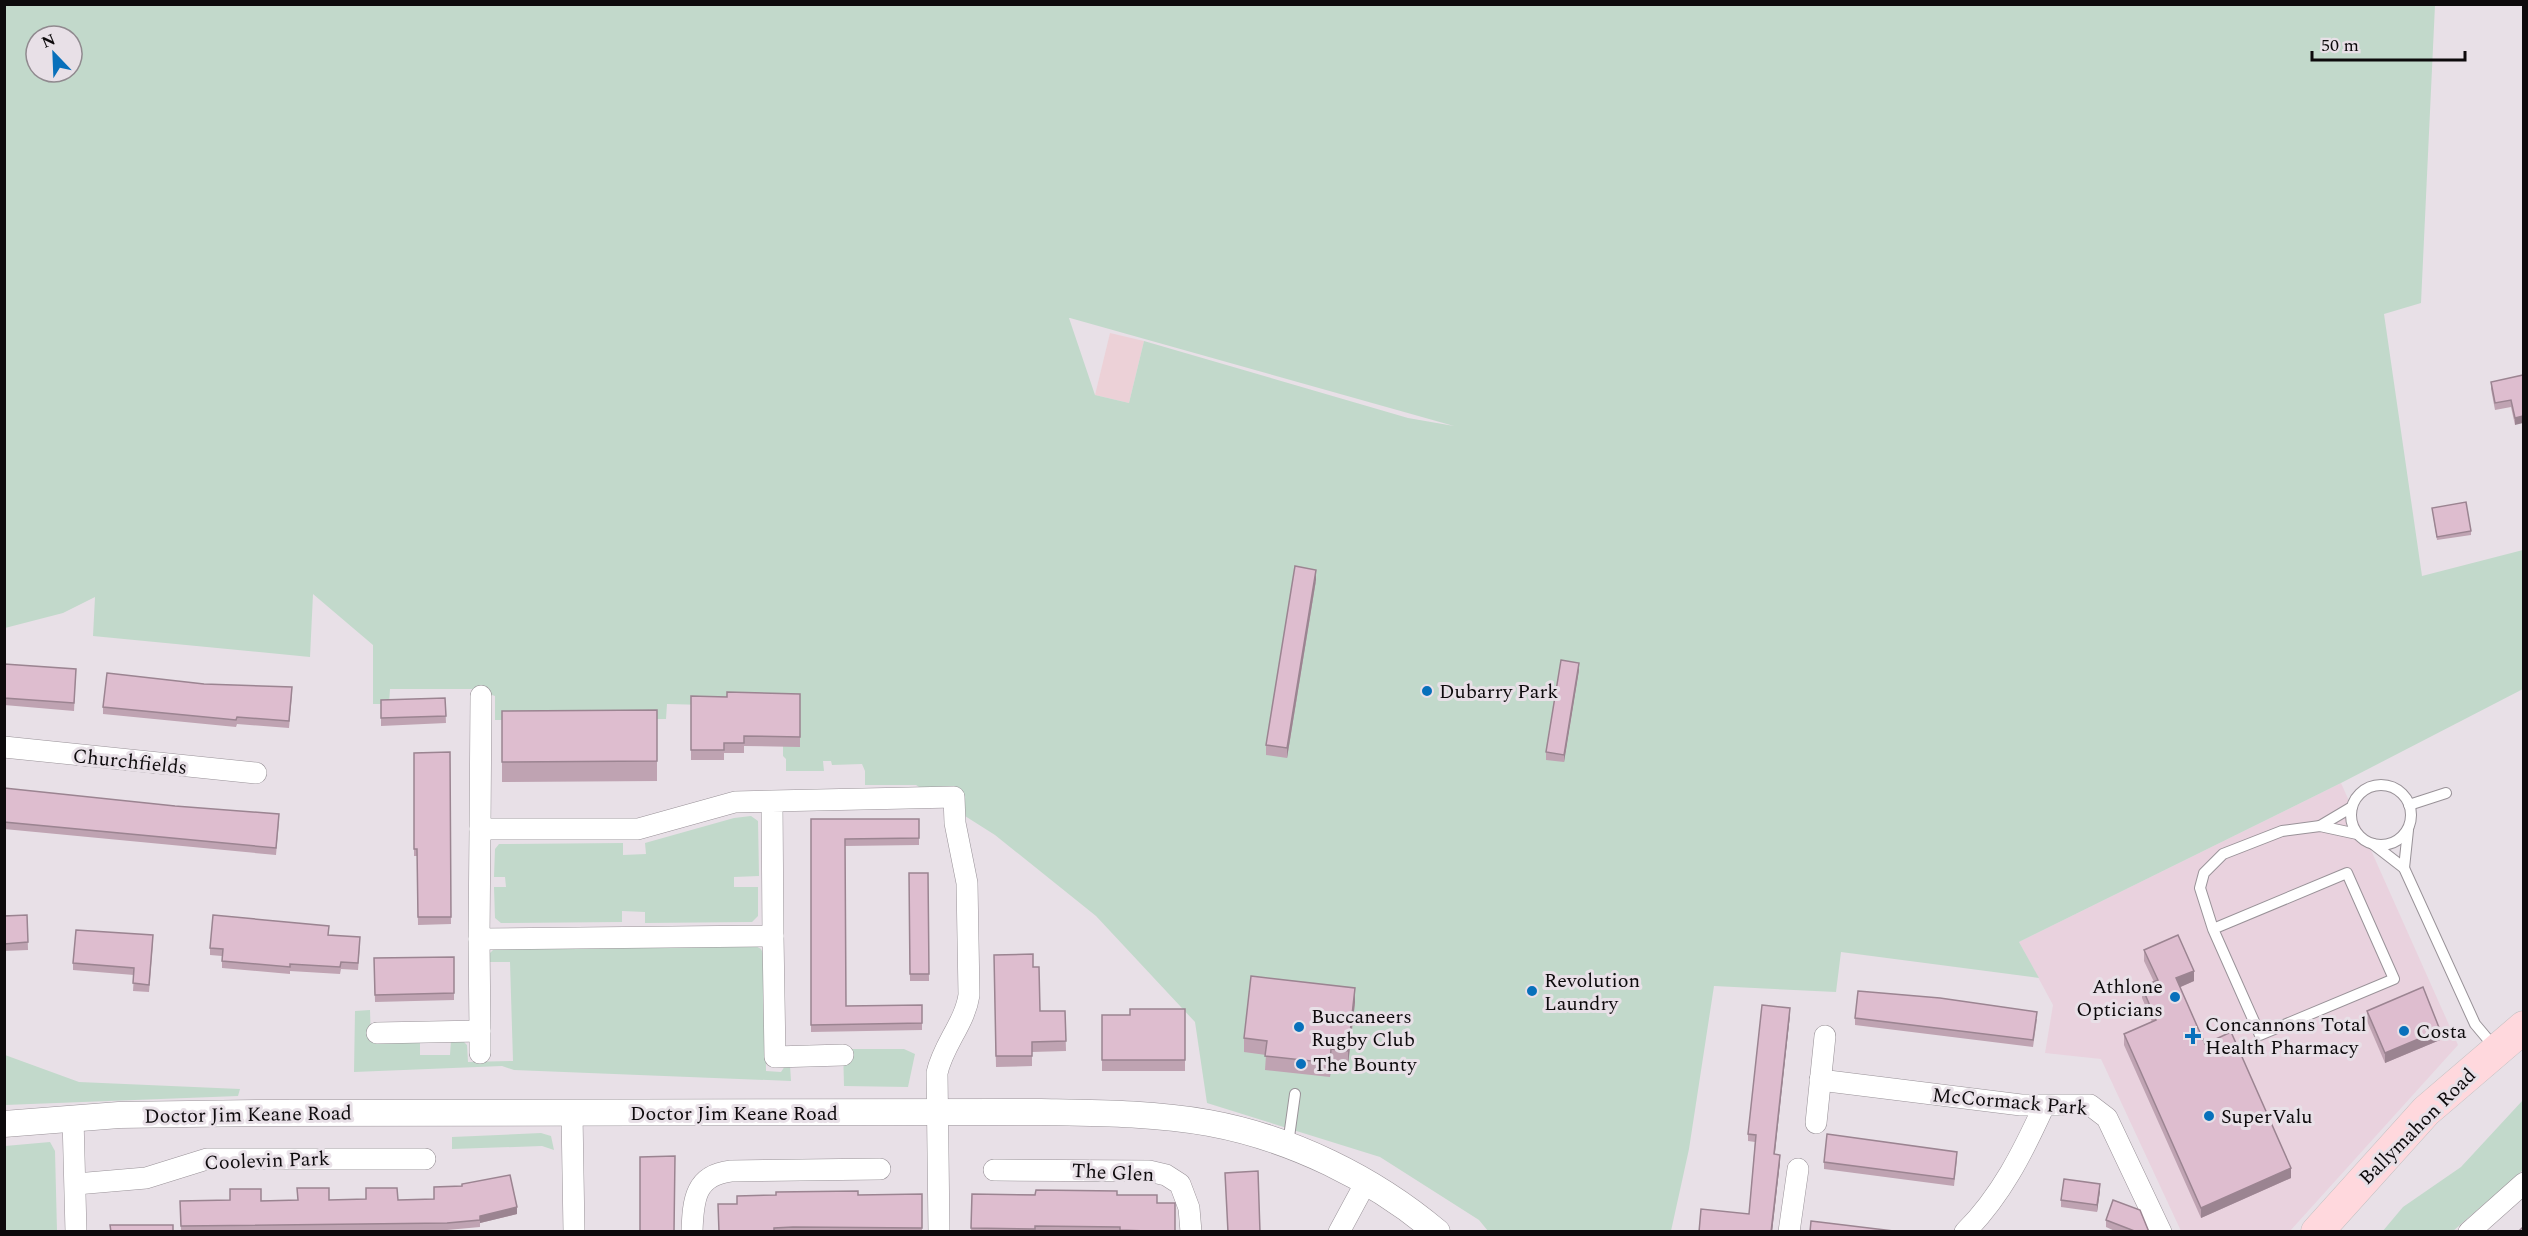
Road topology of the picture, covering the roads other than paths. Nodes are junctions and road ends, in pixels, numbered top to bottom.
1 (481, 696) dead end
2 (4, 747) edge
3 (256, 774) dead end
4 (2446, 793) dead end
5 (772, 801) junction
6 (2409, 805) junction
7 (2352, 807) junction
8 (2320, 826) junction
9 (480, 829) junction
10 (2408, 830) junction
11 (2357, 834) junction
12 (2373, 844) junction
13 (2404, 868) junction
14 (2212, 928) junction
15 (773, 936) junction
16 (479, 939) junction
17 (2523, 1027) edge
18 (480, 1031) junction
19 (377, 1033) dead end
20 (1825, 1036) dead end
21 (2497, 1049) junction
22 (480, 1053) dead end
23 (843, 1055) dead end
24 (1820, 1080) junction
25 (1296, 1094) dead end
26 (2044, 1106) junction
27 (572, 1114) junction
28 (937, 1114) junction
29 (73, 1118) junction
30 (1816, 1123) dead end
31 (4, 1124) edge
32 (1288, 1146) junction
33 (425, 1159) dead end
34 (880, 1169) dead end
35 (1798, 1169) dead end
36 (994, 1170) dead end
37 (1366, 1182) junction
38 (2523, 1183) edge
39 (76, 1184) junction
40 (76, 1232) edge
41 (574, 1232) edge
42 (692, 1232) edge
43 (939, 1232) edge
44 (1191, 1232) edge
45 (1339, 1232) edge
46 (1437, 1232) edge
47 (1789, 1232) edge
48 (1965, 1232) edge
49 (2161, 1232) edge
50 (2317, 1232) edge
51 (2469, 1232) edge

1 - 9 street
2 - 3 street, Churchfields
4 - 6 lane
5 - 9 street
5 - 15 street
5 - 28 street
6 - 7 lane
6 - 10 lane
7 - 8 lane
7 - 11 lane
8 - 11 lane
8 - 14 lane
9 - 16 street
10 - 12 lane
10 - 13 lane
11 - 12 lane
12 - 13 lane
13 - 21 lane
14 - 14 lane
15 - 16 street
15 - 23 street
16 - 18 street
17 - 21 main road, Ballymahon Road
18 - 19 street
18 - 22 street
20 - 24 street
21 - 50 main road, Ballymahon Road
24 - 26 street, McCormack Park
24 - 30 street
25 - 32 lane
26 - 48 street
26 - 49 street, McCormack Park
27 - 28 street, Doctor Jim Keane Road
27 - 29 street, Doctor Jim Keane Road
27 - 41 street
28 - 32 street, Doctor Jim Keane Road
28 - 43 street
29 - 31 street, Doctor Jim Keane Road
29 - 39 street
32 - 37 street, Doctor Jim Keane Road
33 - 39 street, Coolevin Park
34 - 42 street
35 - 47 street
36 - 44 street, The Glen
37 - 45 street
37 - 46 street, Doctor Jim Keane Road
38 - 51 street
39 - 40 street

